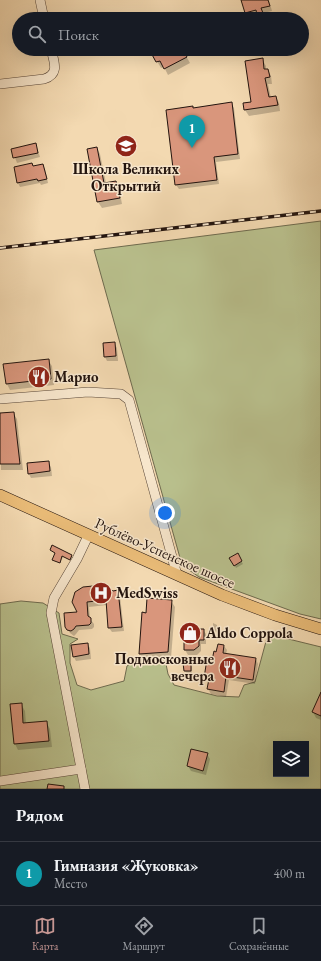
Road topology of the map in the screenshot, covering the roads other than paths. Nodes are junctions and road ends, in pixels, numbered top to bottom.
1 (40, 0) edge
2 (43, 12) edge
3 (53, 56) edge
4 (0, 84) edge
5 (0, 399) edge
6 (0, 495) edge
7 (88, 536) junction
8 (177, 576) junction
9 (321, 629) edge
10 (82, 769) junction
11 (0, 781) edge
12 (85, 789) edge

1 - 2 street
3 - 4 street
5 - 8 street
6 - 7 main road, Рублёво-Успенское шоссе
7 - 8 main road, Рублёво-Успенское шоссе
7 - 10 street
8 - 9 main road, Рублёво-Успенское шоссе
10 - 11 street
10 - 12 street

